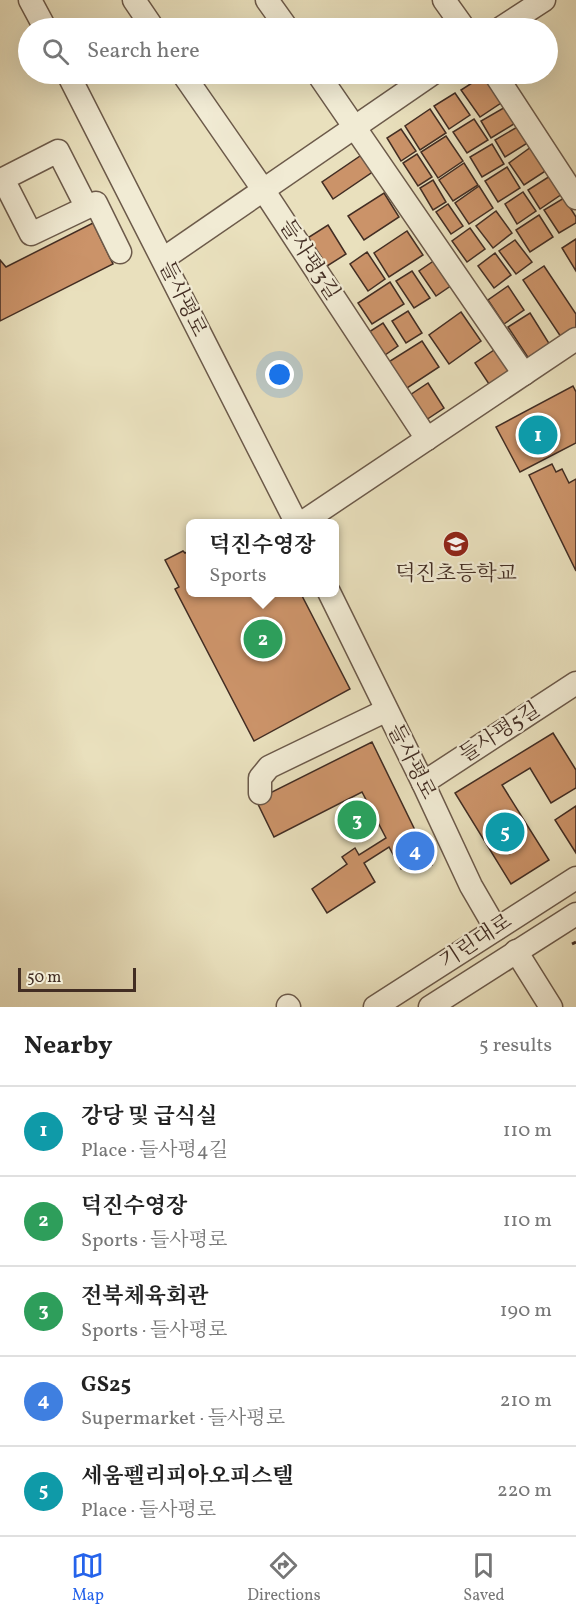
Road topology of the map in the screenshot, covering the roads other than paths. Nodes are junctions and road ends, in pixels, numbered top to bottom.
1 (30, 0) edge
2 (134, 0) edge
3 (267, 0) edge
4 (444, 0) edge
5 (544, 0) edge
6 (40, 18) edge
7 (146, 18) edge
8 (280, 18) edge
9 (457, 18) edge
10 (516, 18) edge
11 (73, 84) edge
12 (190, 84) edge
13 (325, 84) edge
14 (417, 84) edge
15 (502, 84) edge
16 (354, 126) junction
17 (262, 188) junction
18 (573, 193) edge
19 (86, 206) dead end
20 (152, 236) junction
21 (163, 259) junction
22 (576, 339) edge
23 (524, 374) junction
24 (427, 439) junction
25 (295, 519) edge
26 (306, 519) edge
27 (331, 597) edge
28 (576, 683) edge
29 (385, 711) junction
30 (423, 783) junction
31 (260, 793) dead end
32 (576, 878) edge
33 (576, 914) edge
34 (496, 929) junction
35 (516, 951) junction
36 (375, 1007) edge
37 (430, 1007) edge
38 (551, 1007) edge

1 - 6 street
2 - 7 street
3 - 8 street
4 - 9 street
5 - 10 street
11 - 20 street, 들사평로
12 - 17 street, 들사평3길
13 - 16 street
14 - 16 street
15 - 18 street
16 - 17 street
16 - 23 street
17 - 21 street
17 - 24 street, 들사평3길
19 - 20 street
20 - 21 street, 들사평로
21 - 25 street, 들사평로
22 - 23 street
23 - 24 street
24 - 26 street
27 - 29 street, 들사평로
28 - 30 street, 들사평5길
29 - 30 street, 들사평로
29 - 31 street
30 - 34 street, 들사평로
32 - 34 street, 기린대로
33 - 35 street, 기린대로
34 - 36 street, 기린대로
35 - 37 street, 기린대로
35 - 38 street

